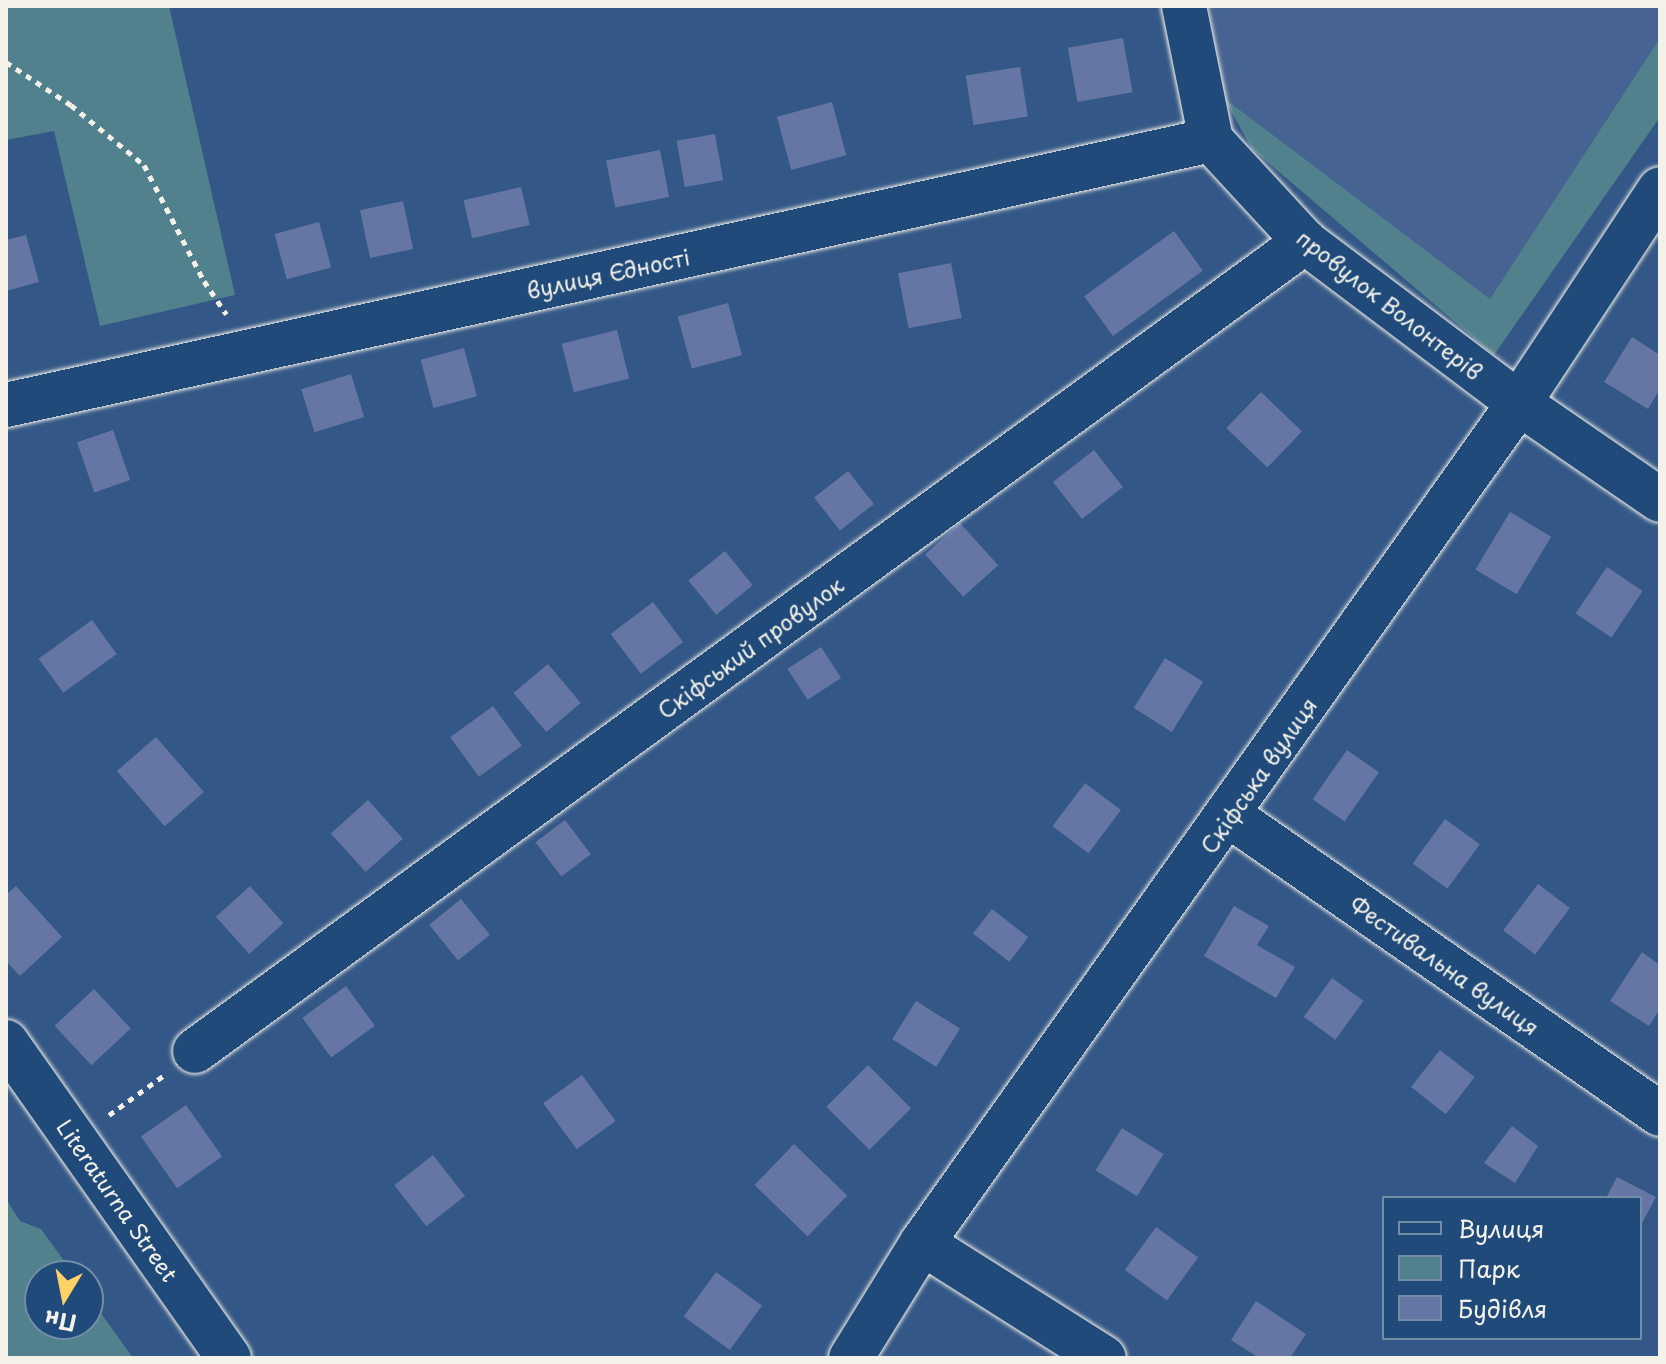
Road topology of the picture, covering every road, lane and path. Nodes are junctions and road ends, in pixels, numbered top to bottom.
1 (1184, 6) edge
2 (6, 62) edge
3 (1211, 140) junction
4 (1660, 189) edge
5 (1305, 242) junction
6 (273, 347) junction
7 (1519, 403) junction
8 (6, 405) edge
9 (1660, 500) edge
10 (1230, 816) junction
11 (6, 1042) edge
12 (195, 1051) joint
13 (1660, 1114) edge
14 (76, 1140) junction
15 (922, 1243) junction
16 (229, 1358) edge
17 (851, 1358) edge
18 (1104, 1358) edge

1 - 3 street
2 - 6 path
3 - 5 street, провулок Волонтерів
3 - 6 street, вулиця Єдності
4 - 7 street, Скіфська вулиця
5 - 7 street, провулок Волонтерів
5 - 12 street, Скіфський провулок
6 - 8 street, вулиця Єдності
7 - 9 street, провулок Волонтерів
7 - 10 street, Скіфська вулиця
10 - 13 street, Фестивальна вулиця
10 - 15 street, Скіфська вулиця
11 - 14 street, Literaturna Street
12 - 14 path
14 - 16 street, Literaturna Street
15 - 17 street, Скіфська вулиця
15 - 18 street

